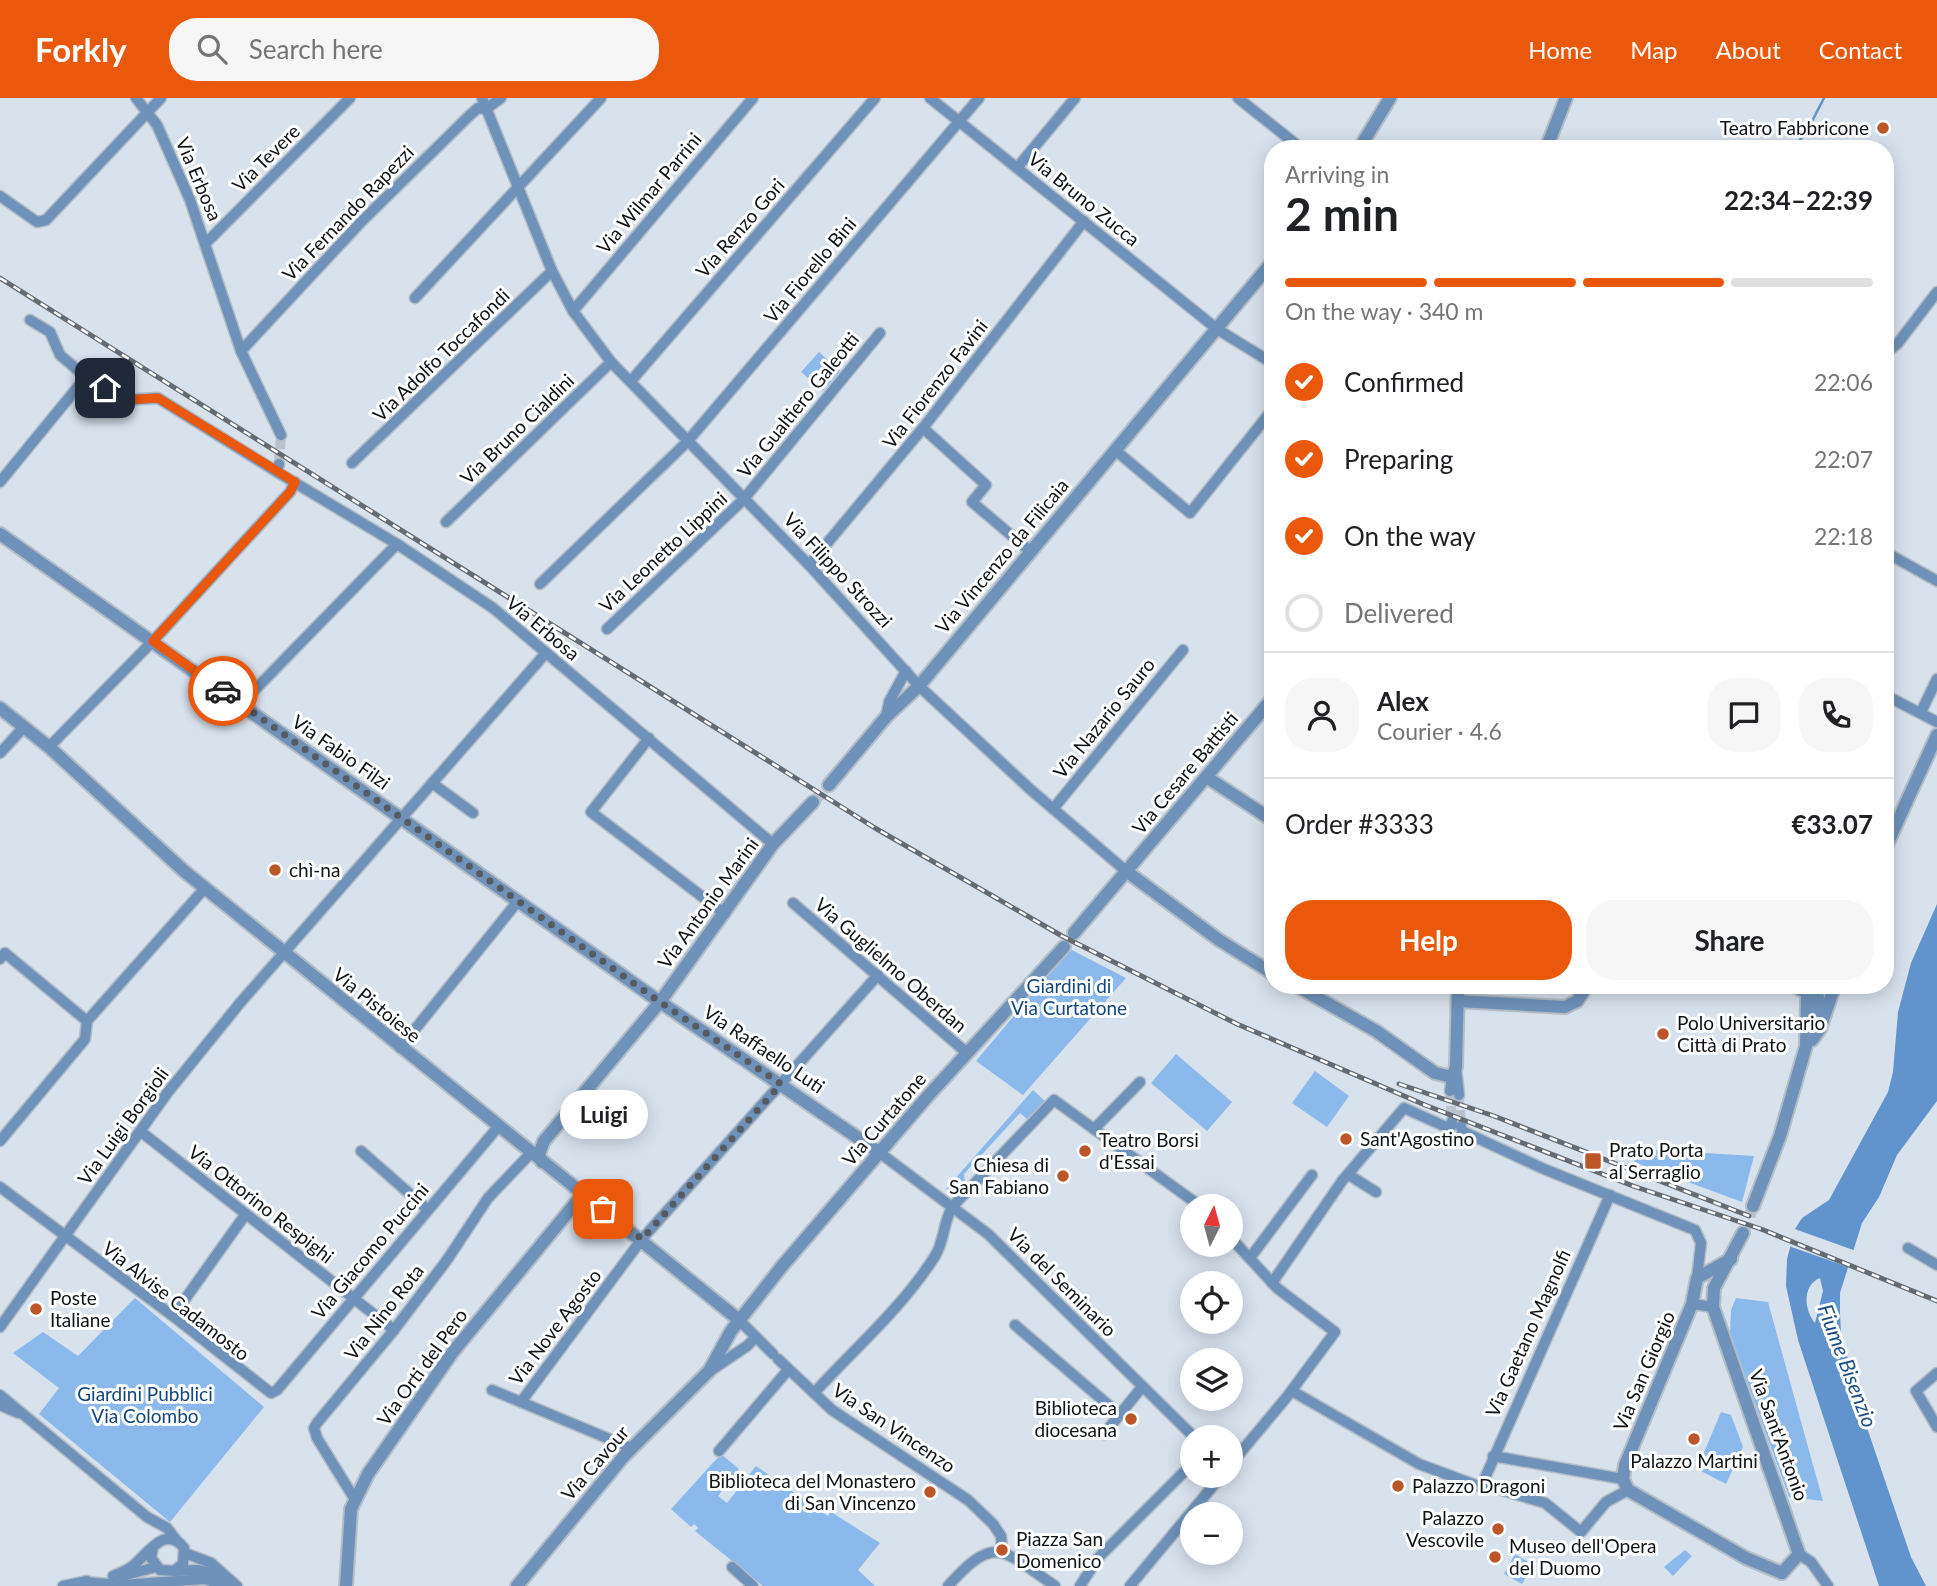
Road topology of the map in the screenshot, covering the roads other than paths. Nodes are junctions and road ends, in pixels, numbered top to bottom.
1 (136, 98) edge
2 (161, 98) edge
3 (350, 98) edge
4 (500, 98) edge
5 (601, 98) edge
6 (753, 98) edge
7 (875, 98) edge
8 (930, 98) edge
9 (979, 98) edge
10 (1075, 98) edge
11 (1238, 98) edge
12 (1390, 98) edge
13 (1566, 98) edge
14 (484, 104) edge
15 (148, 111) junction
16 (960, 121) junction
17 (1290, 140) edge
18 (1364, 140) edge
19 (1550, 140) edge
20 (1017, 168) junction
21 (519, 186) junction
22 (0, 196) edge
23 (1084, 221) junction
24 (207, 242) junction
25 (552, 271) junction
26 (1264, 272) edge
27 (1937, 292) edge
28 (415, 298) dead end
29 (573, 311) junction
30 (30, 320) dead end
31 (1217, 328) junction
32 (880, 333) dead end
33 (1894, 346) edge
34 (241, 351) junction
35 (1264, 358) edge
36 (611, 362) junction
37 (86, 377) junction
38 (631, 381) junction
39 (1264, 420) edge
40 (923, 428) junction
41 (281, 435) tunnel mouth
42 (687, 442) junction
43 (1115, 450) junction
44 (352, 463) dead end
45 (0, 482) edge
46 (295, 482) junction
47 (744, 500) junction
48 (446, 522) dead end
49 (0, 534) edge
50 (397, 544) junction
51 (1031, 552) junction
52 (1894, 557) edge
53 (809, 565) junction
54 (1937, 581) edge
55 (540, 584) dead end
56 (607, 629) dead end
57 (153, 641) junction
58 (1183, 649) dead end
59 (545, 654) junction
60 (906, 671) junction
61 (1937, 679) edge
62 (919, 686) junction
63 (1894, 699) edge
64 (241, 704) junction
65 (0, 708) edge
66 (1264, 709) edge
67 (1921, 712) junction
68 (886, 717) junction
69 (1937, 722) edge
70 (24, 727) junction
71 (1937, 735) edge
72 (649, 738) junction
73 (49, 747) junction
74 (0, 753) edge
75 (1208, 778) junction
76 (432, 783) junction
77 (829, 785) tunnel mouth
78 (813, 802) tunnel mouth
79 (1053, 809) junction
80 (473, 813) dead end
81 (1264, 815) edge
82 (402, 818) junction
83 (1894, 829) edge
84 (774, 844) junction
85 (1126, 871) junction
86 (205, 888) junction
87 (518, 901) junction
88 (793, 903) dead end
89 (725, 914) junction
90 (1074, 933) dead end
91 (1064, 947) dead end
92 (284, 953) junction
93 (0, 959) edge
94 (1264, 968) edge
95 (878, 975) junction
96 (1311, 994) edge
97 (1458, 994) edge
98 (1582, 994) edge
99 (1804, 994) edge
100 (1832, 994) edge
101 (1458, 1001) junction
102 (660, 1002) junction
103 (87, 1021) junction
104 (1809, 1043) junction
105 (400, 1048) junction
106 (967, 1053) junction
107 (1454, 1072) junction
108 (1140, 1082) dead end
109 (781, 1084) junction
110 (1455, 1093) tunnel mouth
111 (498, 1127) junction
112 (1094, 1129) junction
113 (140, 1131) junction
114 (0, 1141) edge
115 (361, 1151) dead end
116 (880, 1153) junction
117 (530, 1154) junction
118 (542, 1162) junction
119 (1312, 1174) dead end
120 (1345, 1178) junction
121 (0, 1187) edge
122 (1376, 1192) dead end
123 (583, 1194) junction
124 (1183, 1194) edge
125 (1610, 1195) junction
126 (953, 1206) junction
127 (1753, 1206) tunnel mouth
128 (427, 1209) junction
129 (245, 1215) junction
130 (1743, 1233) tunnel mouth
131 (64, 1237) junction
132 (642, 1239) junction
133 (1908, 1248) dead end
134 (1243, 1251) edge
135 (1246, 1254) junction
136 (1731, 1259) junction
137 (1937, 1265) edge
138 (1697, 1281) junction
139 (1275, 1286) junction
140 (1714, 1288) junction
141 (354, 1299) junction
142 (1692, 1304) junction
143 (1713, 1307) junction
144 (173, 1315) junction
145 (739, 1320) junction
146 (1015, 1325) dead end
147 (0, 1327) edge
148 (394, 1330) junction
149 (756, 1337) junction
150 (788, 1370) junction
151 (709, 1371) junction
152 (1937, 1373) edge
153 (1142, 1387) junction
154 (492, 1390) dead end
155 (1292, 1391) junction
156 (266, 1393) joint
157 (814, 1394) junction
158 (0, 1395) edge
159 (521, 1402) junction
160 (0, 1405) edge
161 (1119, 1414) junction
162 (25, 1415) junction
163 (1182, 1425) edge
164 (1937, 1427) edge
165 (1104, 1434) dead end
166 (632, 1448) junction
167 (1243, 1450) edge
168 (719, 1451) dead end
169 (1493, 1456) junction
170 (1180, 1475) edge
171 (1626, 1484) junction
172 (1481, 1487) junction
173 (1211, 1488) edge
174 (354, 1499) junction
175 (147, 1517) junction
176 (177, 1541) junction
177 (155, 1545) junction
178 (1002, 1552) junction
179 (185, 1553) junction
180 (1799, 1553) junction
181 (156, 1567) junction
182 (732, 1567) dead end
183 (174, 1571) junction
184 (1782, 1573) junction
185 (113, 1576) junction
186 (225, 1581) edge
187 (83, 1582) junction
188 (63, 1586) edge
189 (237, 1586) edge
190 (346, 1586) edge
191 (517, 1586) edge
192 (753, 1586) edge
193 (948, 1586) edge
194 (1055, 1586) edge
195 (1080, 1586) edge
196 (1130, 1586) edge
197 (1786, 1586) edge
198 (1828, 1586) edge

1 - 15 street, Via Erbosa
2 - 15 street
3 - 24 street, Via Tevere
4 - 14 street, Via Fernando Rapezzi
5 - 21 street
6 - 29 street, Via Wilmar Parrini
7 - 38 street, Via Renzo Gori
8 - 16 street, Via Bruno Zucca
9 - 16 street, Via Fiorello Bini
10 - 20 street
11 - 17 street
12 - 18 street
13 - 19 street
14 - 21 street, Via Filippo Strozzi
14 - 34 street, Via Fernando Rapezzi
15 - 22 street
15 - 24 street, Via Erbosa
16 - 20 street, Via Bruno Zucca
16 - 42 street, Via Fiorello Bini
20 - 23 street, Via Bruno Zucca
21 - 25 street, Via Filippo Strozzi
21 - 28 street
23 - 31 street, Via Bruno Zucca
23 - 40 street, Via Fiorenzo Favini
24 - 34 street, Via Erbosa
25 - 29 street, Via Filippo Strozzi
25 - 44 street, Via Adolfo Toccafondi
26 - 31 street, Via Vincenzo da Filicaia
27 - 33 street
29 - 36 street, Via Filippo Strozzi
30 - 37 street, Via Erbosa
31 - 35 street, Via Bruno Zucca
31 - 43 street, Via Vincenzo da Filicaia
32 - 47 street, Via Gualtiero Galeotti
34 - 41 street, Via Erbosa
36 - 38 street, Via Filippo Strozzi
36 - 48 street, Via Bruno Cialdini
37 - 45 street
37 - 46 street, Via Erbosa
38 - 42 street, Via Filippo Strozzi
39 - 43 street
40 - 51 street
40 - 53 street, Via Fiorenzo Favini
42 - 47 street, Via Filippo Strozzi
42 - 55 street, Via Fiorello Bini
43 - 51 street, Via Vincenzo da Filicaia
46 - 50 street, Via Erbosa
46 - 57 street
47 - 53 street, Via Filippo Strozzi
47 - 56 street, Via Leonetto Lippini
49 - 57 street, Via Fabio Filzi
50 - 59 street, Via Erbosa
50 - 64 street
51 - 62 street, Via Vincenzo da Filicaia
52 - 54 street
53 - 60 street, Via Filippo Strozzi
57 - 64 street, Via Fabio Filzi
57 - 73 street
58 - 79 street, Via Nazario Sauro
59 - 72 street, Via Erbosa
59 - 76 street, Via Luigi Borgioli
60 - 62 street, Via Filippo Strozzi
60 - 68 street
61 - 67 street
62 - 68 street
62 - 79 street, Via Filippo Strozzi
63 - 67 street
64 - 82 street, Via Fabio Filzi
65 - 70 street, Via Pistoiese
66 - 75 street, Via Cesare Battisti
67 - 69 street
68 - 77 street
70 - 73 street, Via Pistoiese
70 - 74 street
71 - 83 street
72 - 84 street, Via Erbosa
72 - 89 street
73 - 86 street, Via Pistoiese
75 - 81 street
75 - 85 street, Via Cesare Battisti
76 - 80 street
76 - 82 street, Via Luigi Borgioli
78 - 84 street, Via Antonio Marini
79 - 85 street, Via Filippo Strozzi
82 - 87 street, Via Fabio Filzi
82 - 92 street, Via Luigi Borgioli
84 - 89 street, Via Antonio Marini
85 - 90 street
85 - 94 street, Via Filippo Strozzi
86 - 92 street, Via Pistoiese
86 - 103 street
87 - 102 street, Via Fabio Filzi
87 - 105 street
88 - 95 street, Via Guglielmo Oberdan
89 - 102 street, Via Antonio Marini
91 - 106 street, Via Curtatone
92 - 105 street, Via Pistoiese
92 - 113 street, Via Luigi Borgioli
93 - 103 street
95 - 106 street, Via Guglielmo Oberdan
95 - 109 street, Via Nove Agosto
96 - 107 street
97 - 101 street
98 - 101 street
99 - 104 street
100 - 104 street
101 - 107 street
102 - 109 street, Via Raffaello Luti
102 - 118 street, Via Antonio Marini
103 - 114 street
104 - 127 street
105 - 111 street, Via Pistoiese
106 - 116 street, Via Curtatone
107 - 110 street
108 - 112 street
109 - 116 street, Via Raffaello Luti
109 - 132 street, Via Nove Agosto
111 - 117 street, Via Pistoiese
111 - 128 street, Via Giacomo Puccini
112 - 124 street
112 - 126 street
113 - 129 street, Via Ottorino Respighi
113 - 131 street, Via Luigi Borgioli
115 - 128 street
116 - 126 street, Via del Seminario
116 - 145 street, Via Curtatone
117 - 118 street, Via Pistoiese
117 - 148 street, Via Nino Rota
118 - 123 street, Via Pistoiese
119 - 135 street
120 - 122 street
120 - 125 street
120 - 139 street
121 - 131 street, Via Alvise Cadamosto
123 - 132 street, Via Pistoiese
123 - 174 street, Via Orti del Pero
125 - 138 street
125 - 169 street, Via Gaetano Magnolfi
126 - 153 street, Via del Seminario
126 - 157 street
128 - 141 street, Via Giacomo Puccini
129 - 141 street, Via Ottorino Respighi
129 - 144 street
130 - 136 street
131 - 144 street, Via Alvise Cadamosto
131 - 147 street, Via Luigi Borgioli
132 - 145 street, Via Pistoiese
132 - 159 street, Via Nove Agosto
133 - 137 street
134 - 135 street
135 - 139 street
136 - 138 street
136 - 140 street
138 - 140 street
138 - 142 street, Via San Giorgio
139 - 155 street
140 - 143 street
141 - 148 street, Via Ottorino Respighi
141 - 156 street, Via Giacomo Puccini
142 - 143 street
142 - 171 street, Via San Giorgio
143 - 180 street, Via Sant'Antonio
144 - 156 street, Via Alvise Cadamosto
145 - 149 street, Via San Vincenzo
145 - 151 street, Via Cavour
146 - 161 street
148 - 174 street, Via Nino Rota
149 - 150 street, Via San Vincenzo
149 - 151 street, Via Cavour
150 - 157 street, Via San Vincenzo
150 - 168 street
151 - 166 street, Via Cavour
152 - 164 street
153 - 161 street
153 - 163 street, Via del Seminario
154 - 159 street
155 - 167 street
155 - 172 street
157 - 178 street, Via San Vincenzo
158 - 162 street
159 - 166 street
160 - 162 street
161 - 165 street
162 - 175 street
166 - 191 street, Via Cavour
169 - 171 street
169 - 172 street, Via Gaetano Magnolfi
170 - 195 street
171 - 172 street
171 - 184 street
173 - 196 street
174 - 190 street, Via Orti del Pero
175 - 176 street
175 - 177 street
176 - 177 street
176 - 179 street
177 - 181 street
177 - 185 street
178 - 193 street
178 - 194 street
179 - 183 street
179 - 186 street
180 - 184 street
180 - 198 street, Via Sant'Antonio
181 - 183 street
181 - 185 street
182 - 192 street
183 - 186 street
184 - 197 street
185 - 187 street
186 - 187 street
186 - 189 street
187 - 188 street

